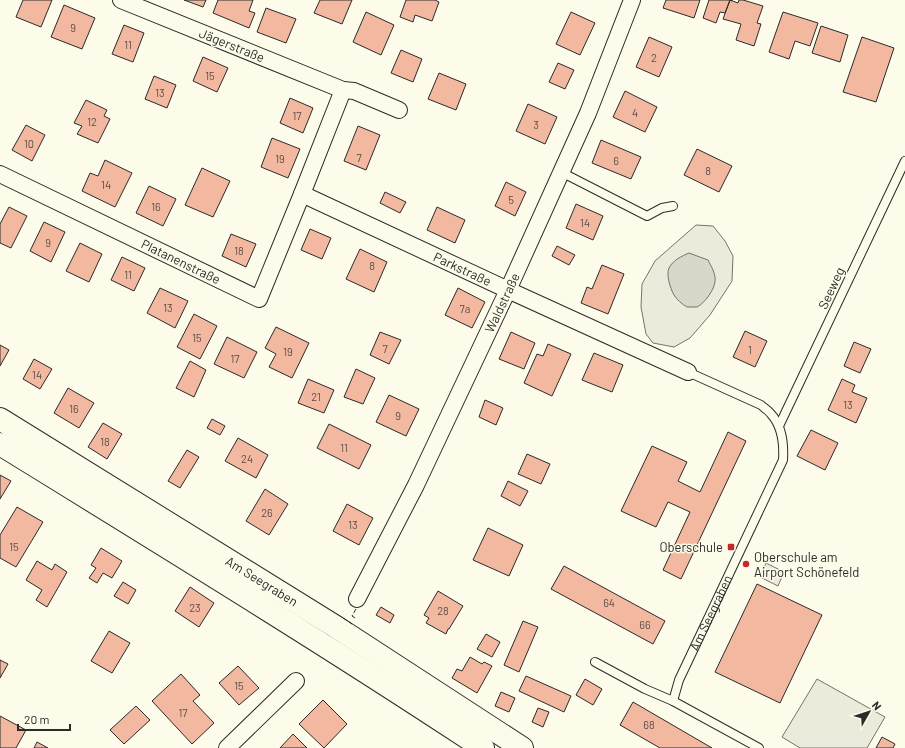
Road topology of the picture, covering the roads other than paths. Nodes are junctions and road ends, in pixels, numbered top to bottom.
1 (121, 0) edge
2 (632, 0) edge
3 (343, 90) junction
4 (399, 110) dead end
5 (905, 161) edge
6 (561, 172) junction
7 (0, 174) edge
8 (302, 194) junction
9 (673, 206) dead end
10 (508, 290) junction
11 (688, 372) joint
12 (0, 419) edge
13 (779, 426) junction
14 (0, 444) edge
15 (357, 599) dead end
16 (595, 662) dead end
17 (296, 681) dead end
18 (673, 701) junction
19 (227, 748) edge
20 (483, 748) edge
21 (522, 748) edge
22 (759, 748) edge

1 - 3 street, Jägerstraße
2 - 6 street, Waldstraße
3 - 4 street, Jägerstraße
3 - 8 street
5 - 13 lane, Seeweg
6 - 9 lane
6 - 10 street, Waldstraße
7 - 8 street, Platanenstraße
8 - 10 street, Parkstraße
10 - 11 street, Parkstraße
10 - 15 street, Waldstraße
11 - 13 lane, Am Seegraben
12 - 21 main road, Am Seegraben
13 - 18 lane, Am Seegraben
14 - 20 main road, Am Seegraben
16 - 18 lane
17 - 19 street
18 - 22 lane

